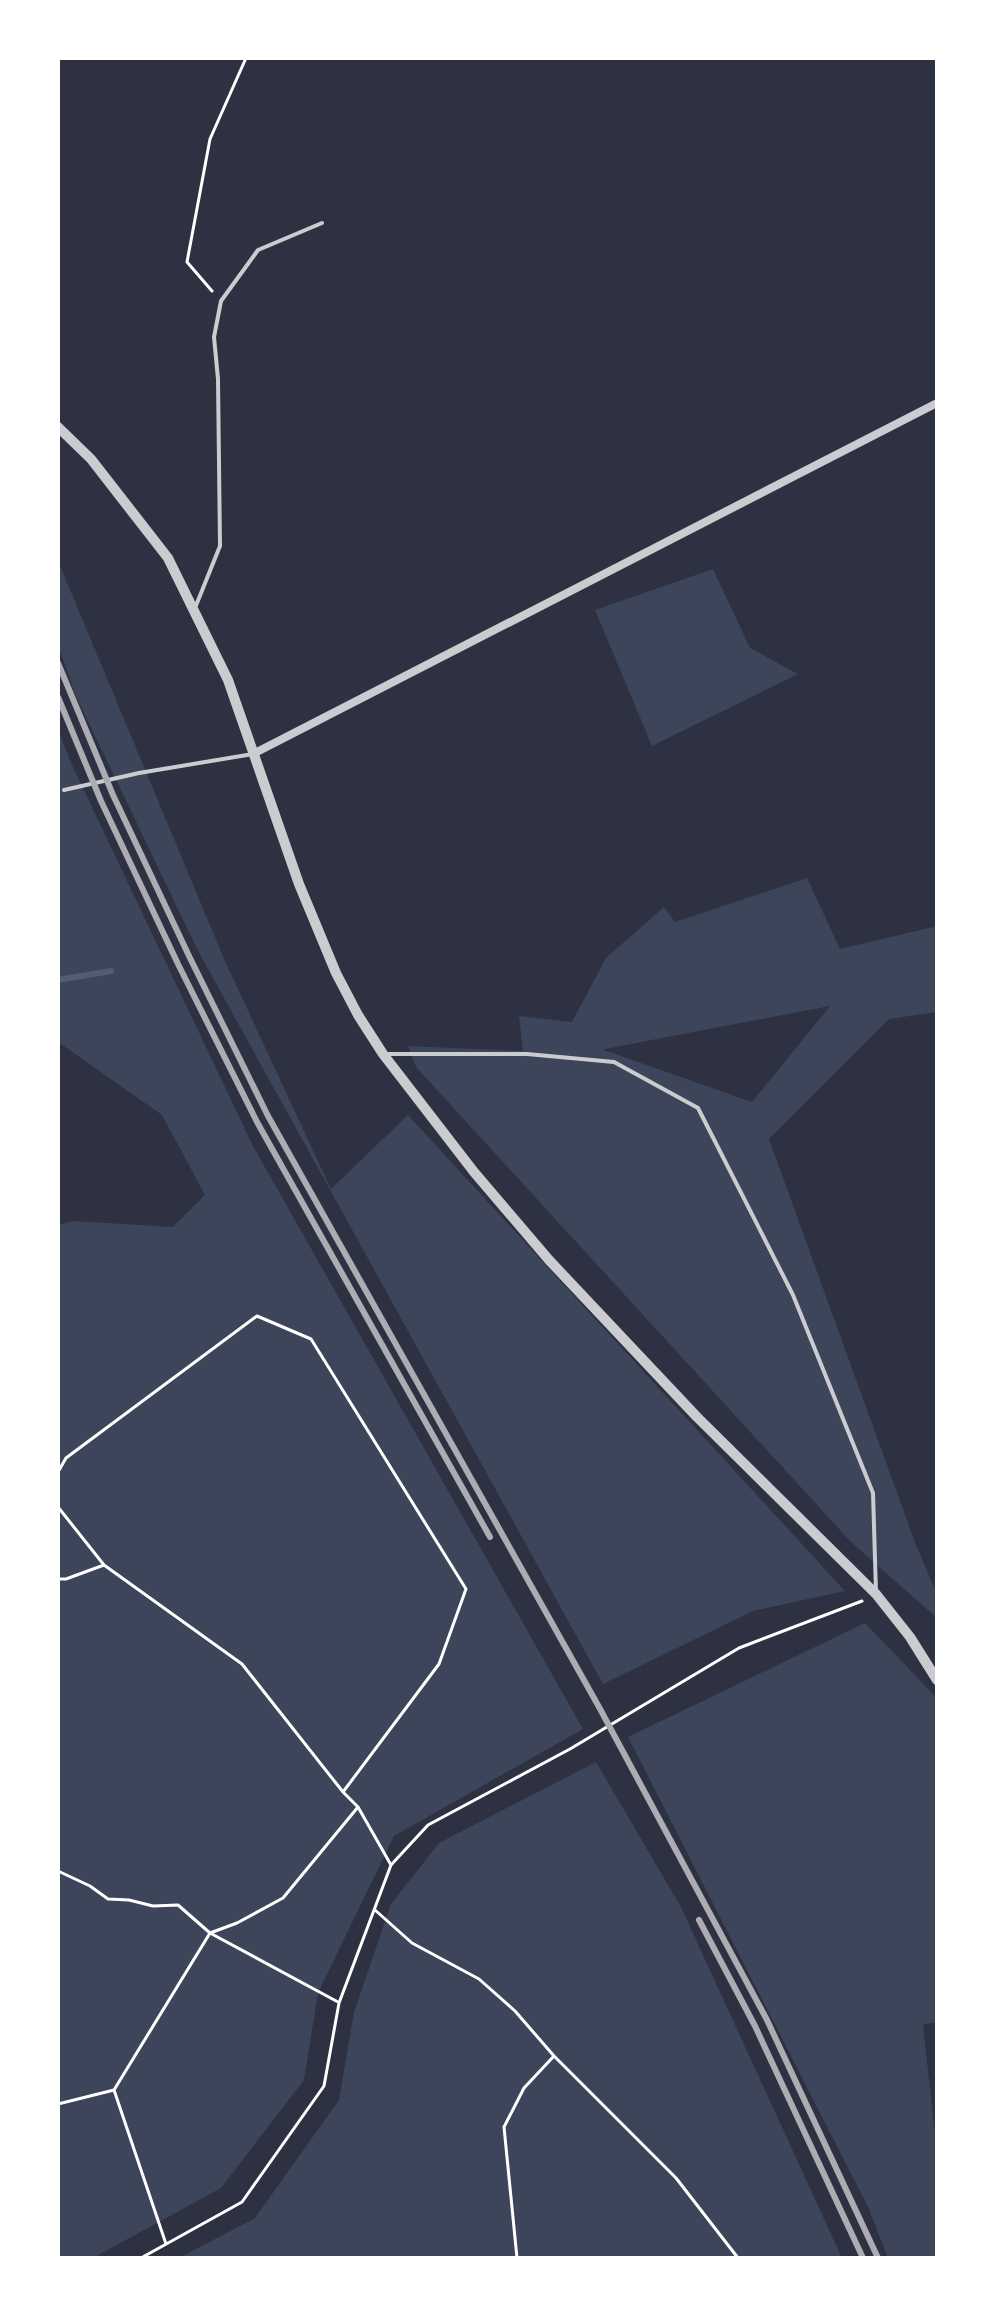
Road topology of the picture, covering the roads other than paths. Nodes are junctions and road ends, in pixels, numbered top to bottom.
1 (322, 223) dead end
2 (937, 403) edge
3 (58, 427) edge
4 (194, 609) junction
5 (253, 754) junction
6 (64, 790) dead end
7 (383, 1054) junction
8 (876, 1594) junction
9 (937, 1680) edge

1 - 4 lane
2 - 5 street
3 - 4 street
4 - 5 street
5 - 6 lane
5 - 7 street
7 - 8 street
7 - 8 lane
8 - 9 street

